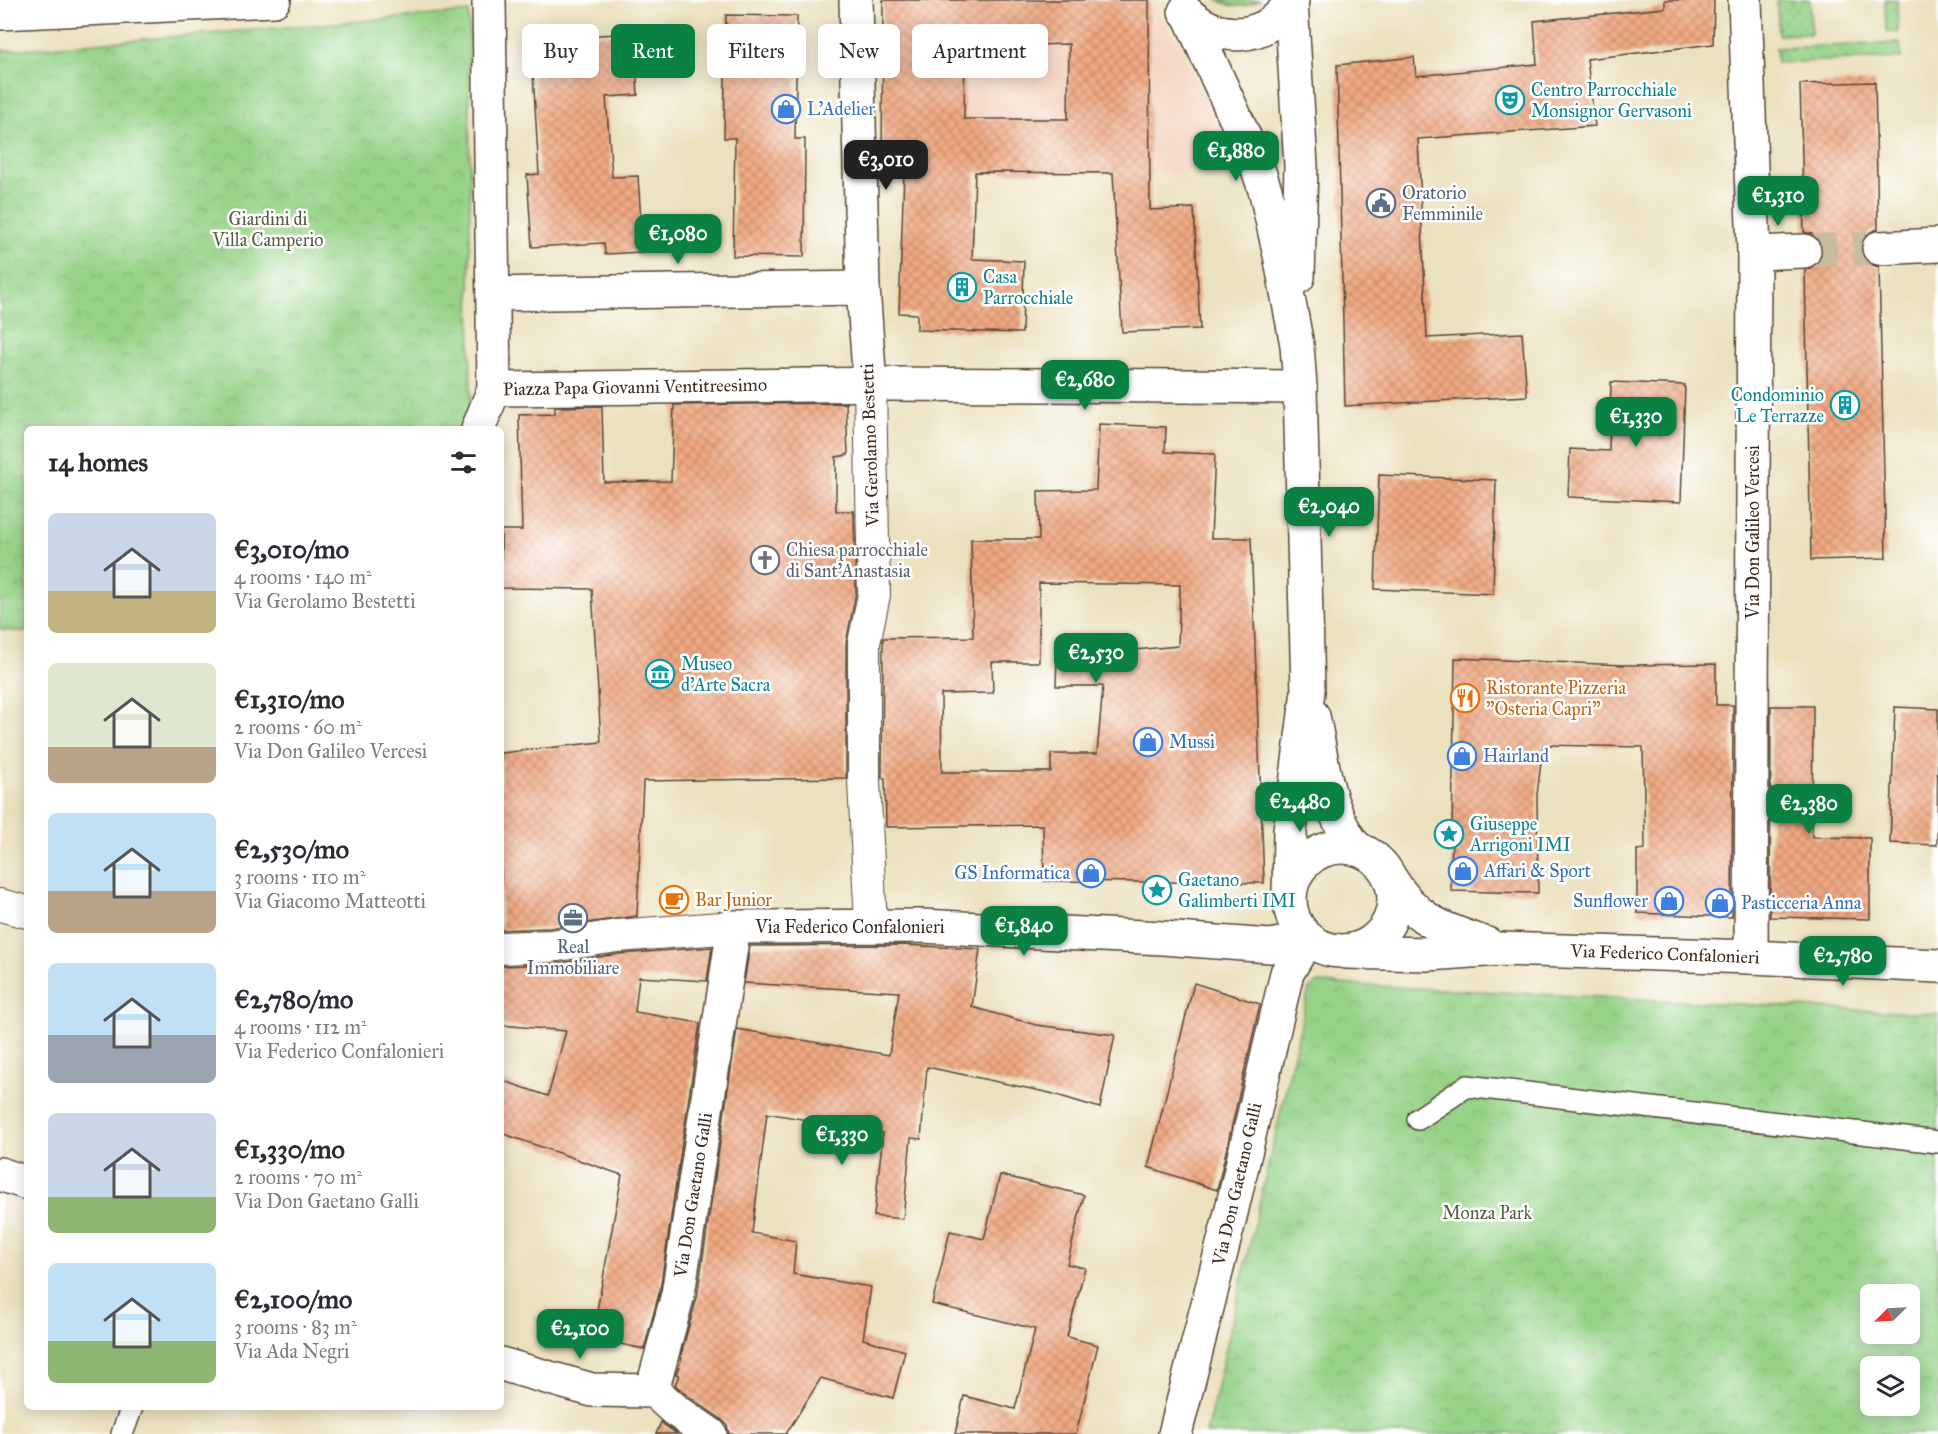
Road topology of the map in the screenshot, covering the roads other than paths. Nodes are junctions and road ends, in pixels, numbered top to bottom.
1 (274, 0) edge
2 (489, 0) edge
3 (856, 0) edge
4 (1745, 0) edge
5 (1292, 1) edge
6 (146, 3) edge
7 (1183, 8) edge
8 (0, 13) edge
9 (1938, 245) edge
10 (1879, 248) tunnel mouth
11 (1804, 251) tunnel mouth
12 (1754, 253) junction
13 (863, 288) junction
14 (493, 294) junction
15 (1297, 345) junction
16 (870, 385) junction
17 (1300, 387) junction
18 (494, 389) junction
19 (479, 426) edge
20 (1308, 691) junction
21 (1356, 849) junction
22 (1390, 878) junction
23 (1289, 898) junction
24 (0, 905) edge
25 (24, 911) edge
26 (871, 925) junction
27 (734, 927) junction
28 (1307, 939) junction
29 (504, 948) edge
30 (1500, 949) junction
31 (1346, 952) junction
32 (1751, 957) junction
33 (1938, 966) edge
34 (1418, 1119) dead end
35 (1938, 1142) edge
36 (0, 1174) edge
37 (24, 1182) edge
38 (504, 1365) edge
39 (654, 1391) junction
40 (131, 1410) edge
41 (122, 1434) edge
42 (710, 1434) edge
43 (1175, 1434) edge

1 - 6 street
2 - 14 street, Piazza Papa Giovanni Ventitreesimo
3 - 13 street, Via Gerolamo Bestetti
4 - 12 street, Via Don Galileo Vercesi
5 - 7 street
5 - 15 street
6 - 8 street
7 - 15 street
9 - 10 street
11 - 12 street
12 - 32 street, Via Don Galileo Vercesi
13 - 14 street
13 - 16 street, Via Gerolamo Bestetti
14 - 18 street, Piazza Papa Giovanni Ventitreesimo
15 - 17 street
16 - 17 street, Piazza Papa Giovanni Ventitreesimo
16 - 18 street, Piazza Papa Giovanni Ventitreesimo
16 - 26 street, Via Gerolamo Bestetti
17 - 20 street
18 - 19 street
20 - 21 street
20 - 23 street
21 - 22 street
21 - 23 street
22 - 30 street, Via Federico Confalonieri
22 - 31 street
23 - 28 street
24 - 25 street
26 - 27 street, Via Federico Confalonieri
26 - 28 street, Via Federico Confalonieri
27 - 29 street, Via Federico Confalonieri
27 - 39 street, Via Don Gaetano Galli
28 - 31 street
28 - 43 street, Via Don Gaetano Galli
30 - 31 street, Via Federico Confalonieri
30 - 32 street, Via Federico Confalonieri
32 - 33 street, Via Federico Confalonieri
34 - 35 lane
36 - 37 street
38 - 39 street
39 - 42 street
40 - 41 lane

